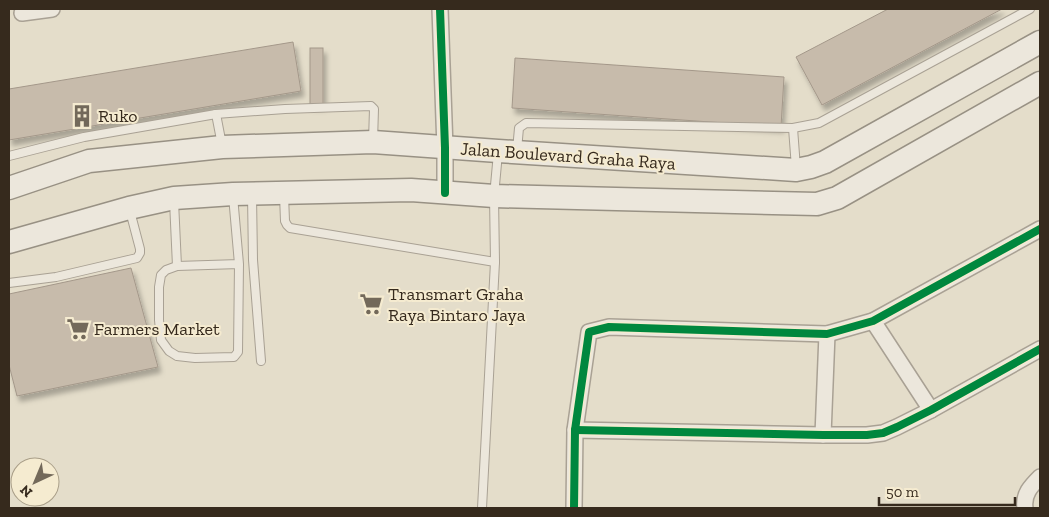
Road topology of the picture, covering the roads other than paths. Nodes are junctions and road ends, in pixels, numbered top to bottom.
1 (52, 9) edge
2 (440, 9) edge
3 (1030, 9) edge
4 (22, 13) dead end
5 (1040, 42) edge
6 (1040, 83) edge
7 (216, 114) junction
8 (793, 128) junction
9 (373, 142) junction
10 (222, 147) junction
11 (445, 148) junction
12 (507, 152) junction
13 (9, 156) edge
14 (796, 170) junction
15 (9, 188) edge
16 (284, 192) junction
17 (445, 193) junction
18 (243, 194) junction
19 (494, 196) junction
20 (174, 198) junction
21 (129, 208) junction
22 (1040, 229) edge
23 (9, 242) edge
24 (495, 262) junction
25 (239, 264) junction
26 (177, 266) junction
27 (9, 283) edge
28 (873, 321) junction
29 (827, 334) junction
30 (1040, 349) edge
31 (261, 361) dead end
32 (930, 410) junction
33 (574, 430) junction
34 (823, 435) junction
35 (1040, 477) edge
36 (482, 508) edge
37 (574, 508) edge
38 (1025, 508) edge

1 - 4 street
2 - 11 street
3 - 8 lane
5 - 14 main road, Jalan Boulevard Graha Raya
6 - 19 main road
7 - 9 lane
7 - 10 lane
7 - 13 lane
8 - 12 lane
8 - 14 lane
9 - 10 main road, Jalan Boulevard Graha Raya
9 - 11 main road, Jalan Boulevard Graha Raya
10 - 15 main road, Jalan Boulevard Graha Raya
11 - 12 main road, Jalan Boulevard Graha Raya
11 - 17 street
12 - 14 main road, Jalan Boulevard Graha Raya
12 - 19 lane
16 - 17 main road
16 - 18 main road
16 - 24 lane
17 - 19 main road
18 - 20 main road
18 - 25 lane
18 - 31 lane
19 - 24 lane
20 - 21 main road
20 - 26 lane
21 - 23 main road
21 - 27 lane
22 - 28 street
24 - 36 lane
25 - 26 lane
25 - 26 lane
28 - 29 street
28 - 32 street
29 - 33 street
29 - 34 street
30 - 32 street
32 - 34 street
33 - 34 street
33 - 37 street
35 - 38 street

